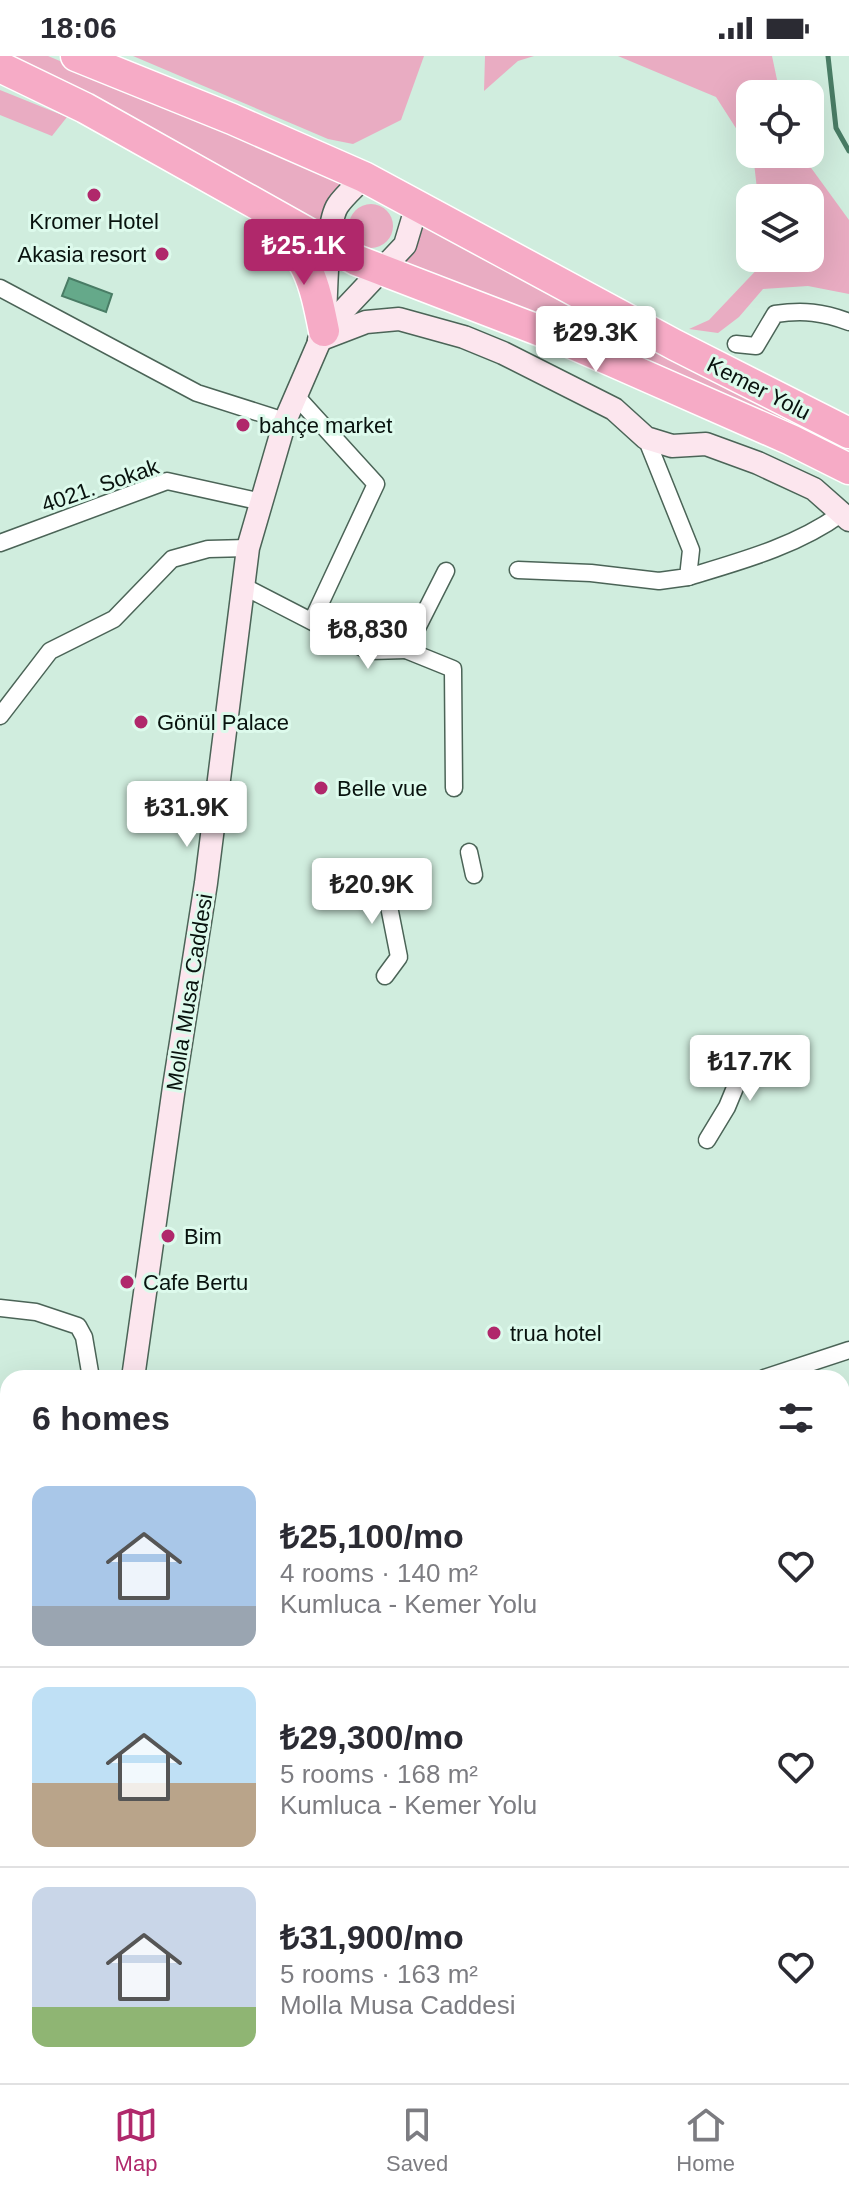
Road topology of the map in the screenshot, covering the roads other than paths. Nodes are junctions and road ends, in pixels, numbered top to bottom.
1 (76, 56) edge
2 (0, 67) edge
3 (208, 176) junction
4 (364, 177) junction
5 (417, 205) junction
6 (328, 244) junction
7 (381, 270) junction
8 (0, 288) edge
9 (849, 322) edge
10 (321, 336) junction
11 (736, 344) dead end
12 (296, 396) junction
13 (285, 421) junction
14 (849, 433) edge
15 (646, 438) junction
16 (849, 469) edge
17 (262, 502) junction
18 (845, 516) edge
19 (0, 543) edge
20 (248, 548) junction
21 (518, 570) dead end
22 (446, 571) dead end
23 (688, 577) junction
24 (243, 586) junction
25 (312, 621) junction
26 (406, 650) junction
27 (0, 716) edge
28 (454, 788) dead end
29 (469, 852) dead end
30 (474, 875) dead end
31 (384, 881) dead end
32 (385, 976) dead end
33 (737, 1051) dead end
34 (707, 1140) dead end
35 (0, 1308) edge
36 (849, 1350) edge
37 (90, 1370) edge
38 (134, 1370) edge
39 (788, 1370) edge

1 - 4 highway, Kemer Yolu
2 - 3 highway
3 - 6 highway
3 - 10 highway
4 - 5 highway, Kemer Yolu
4 - 6 street
5 - 7 street
5 - 14 highway, Kemer Yolu
6 - 7 highway
6 - 10 street
7 - 10 street
7 - 16 highway
8 - 13 street
9 - 11 street
10 - 12 street, Molla Musa Caddesi
10 - 15 street
12 - 13 street, Molla Musa Caddesi
12 - 25 street
13 - 17 street, Molla Musa Caddesi
15 - 18 street
15 - 23 street
17 - 19 street, 4021. Sokak
17 - 20 street, Molla Musa Caddesi
18 - 23 street
20 - 24 street, Molla Musa Caddesi
20 - 27 street
21 - 23 street
22 - 26 street
24 - 25 street
24 - 38 street, Molla Musa Caddesi
25 - 26 street
26 - 28 street
29 - 30 street
31 - 32 street
33 - 34 street
35 - 37 street
36 - 39 street

